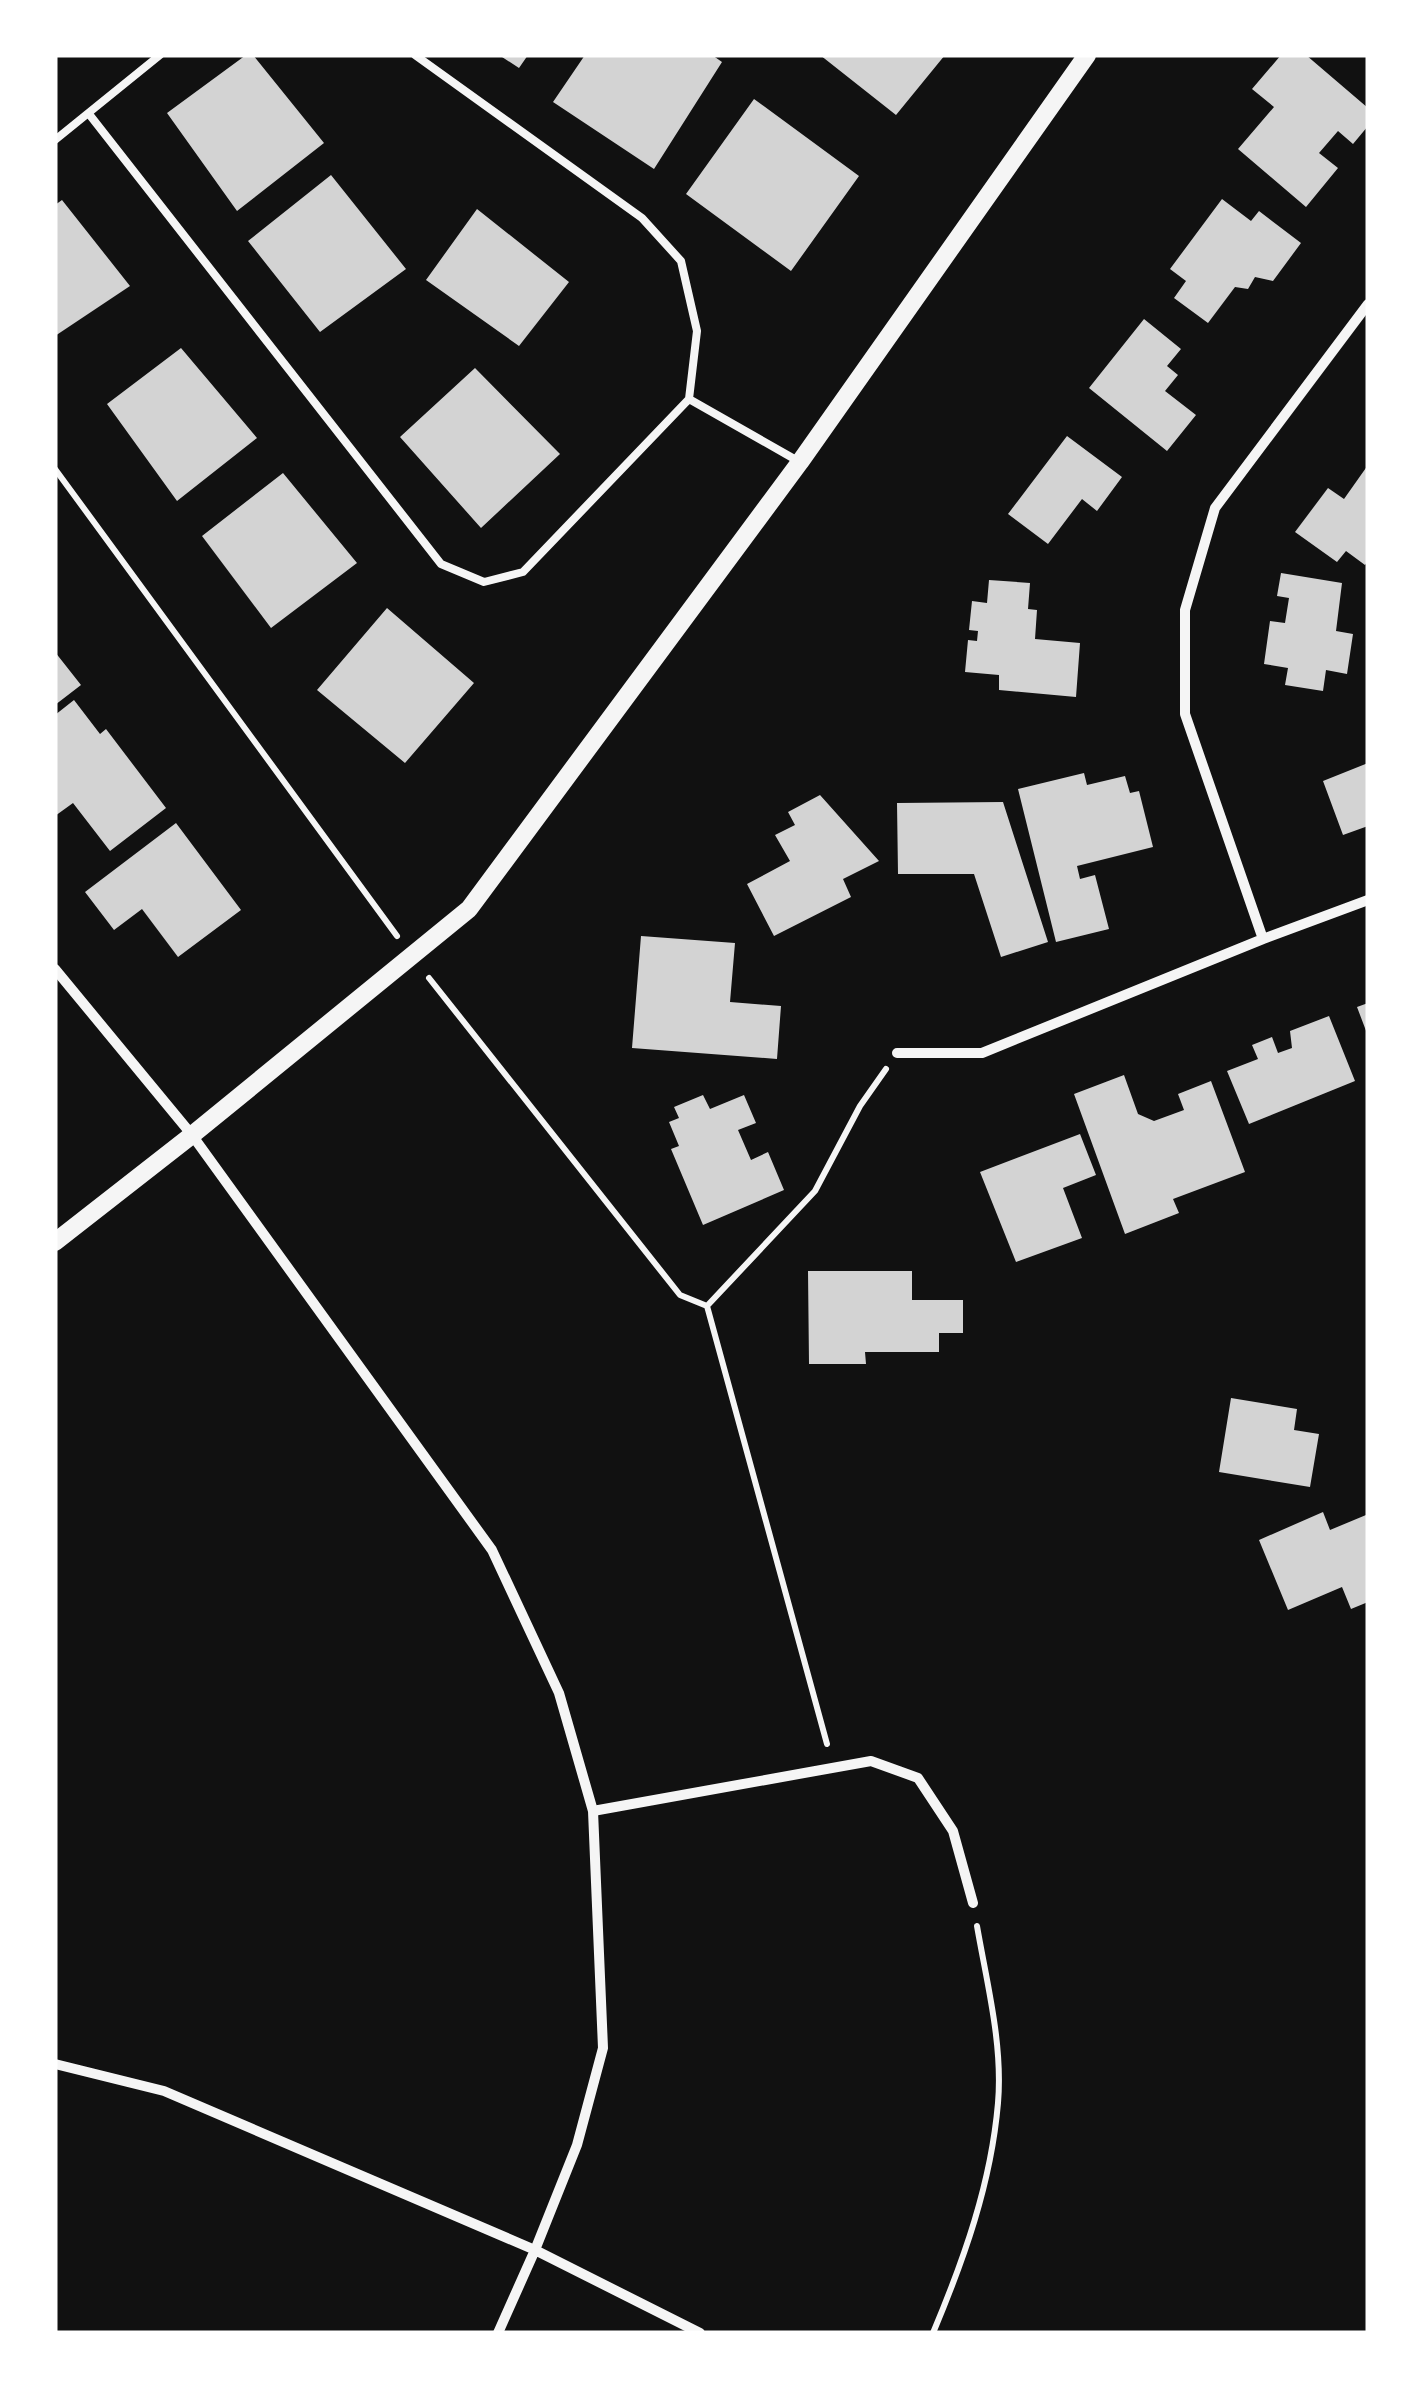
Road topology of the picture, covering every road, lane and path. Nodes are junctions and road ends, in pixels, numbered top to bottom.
1 (160, 55) edge
2 (415, 55) edge
3 (1087, 55) edge
4 (90, 114) junction
5 (55, 140) edge
6 (1368, 304) edge
7 (689, 399) junction
8 (800, 462) junction
9 (55, 469) edge
10 (1368, 900) edge
11 (1262, 938) junction
12 (412, 955) junction
13 (55, 969) edge
14 (897, 1053) joint
15 (192, 1135) junction
16 (55, 1242) edge
17 (707, 1306) junction
18 (834, 1767) junction
19 (593, 1811) junction
20 (973, 1903) joint
21 (55, 2064) edge
22 (535, 2250) junction
23 (498, 2333) edge
24 (700, 2333) edge
25 (933, 2333) edge

1 - 4 lane
2 - 7 lane
3 - 8 street
4 - 5 lane
4 - 7 lane
6 - 11 street
7 - 8 lane
8 - 12 street
9 - 12 path
10 - 11 street
11 - 14 street
12 - 15 street
12 - 17 path
13 - 15 street
14 - 17 path
15 - 16 street
15 - 19 street
17 - 18 path
18 - 19 street
18 - 20 street
19 - 22 street
20 - 25 path
21 - 22 street
22 - 23 street
22 - 24 street

